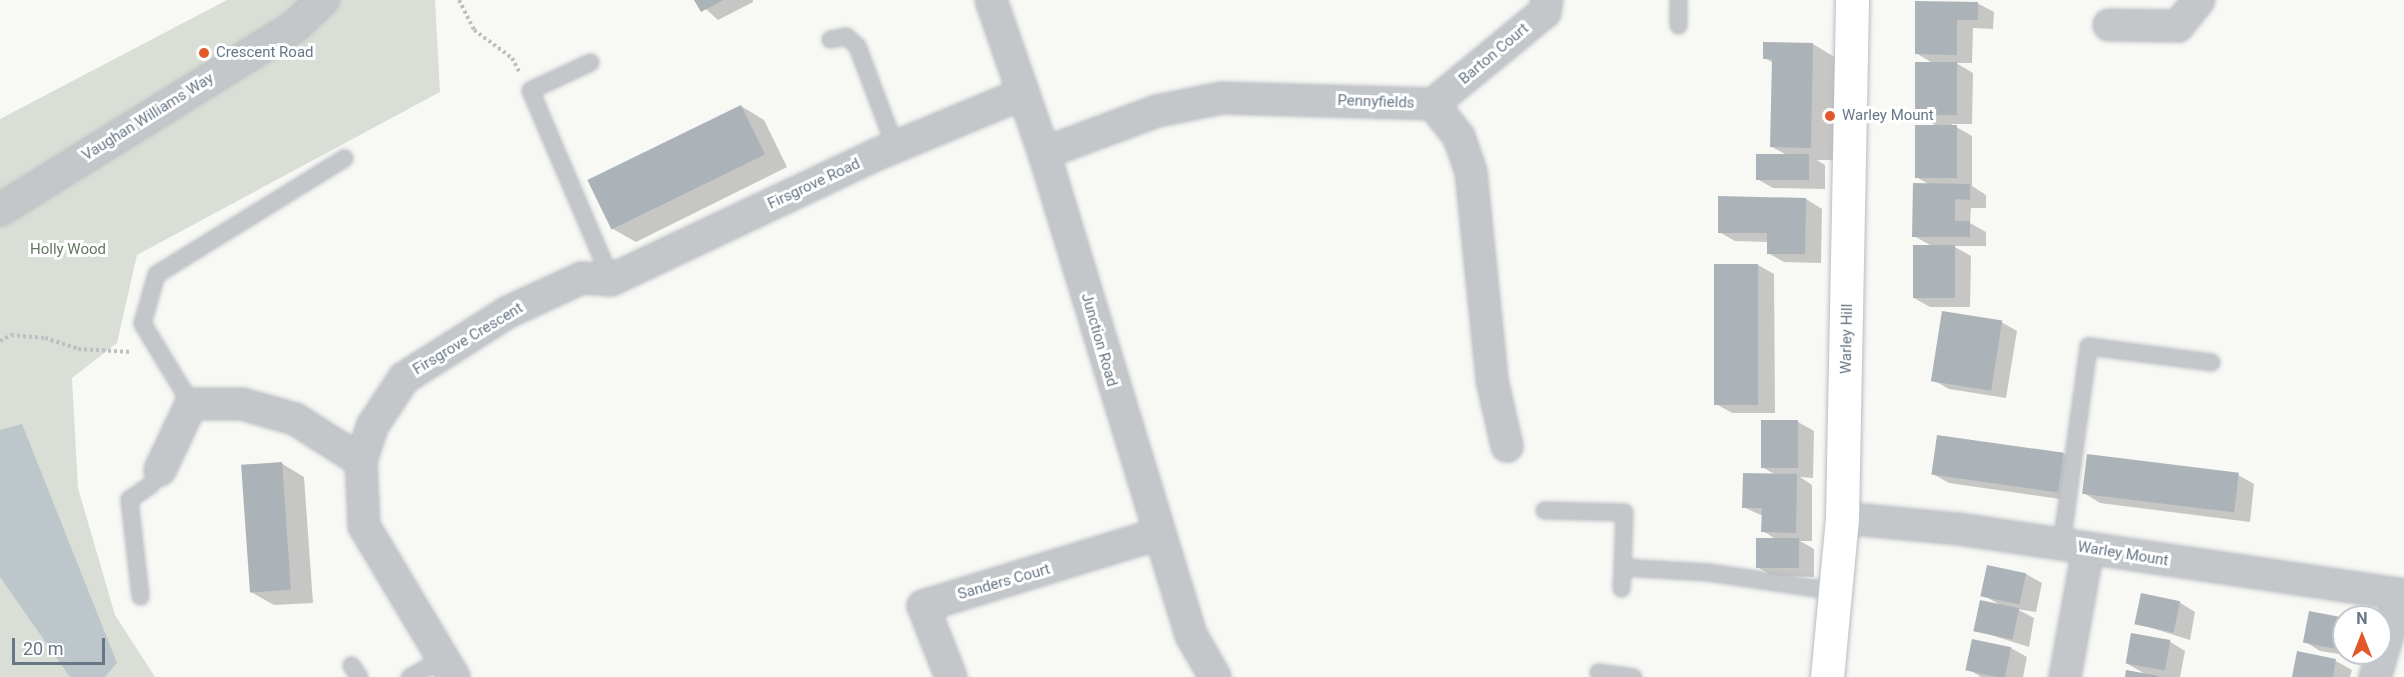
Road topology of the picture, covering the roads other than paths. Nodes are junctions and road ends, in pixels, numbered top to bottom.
1 (322, 0) edge
2 (991, 0) edge
3 (1547, 0) edge
4 (1678, 0) edge
5 (1852, 0) edge
6 (2199, 0) edge
7 (1678, 25) dead end
8 (2109, 25) dead end
9 (830, 39) dead end
10 (590, 62) dead end
11 (1020, 95) junction
12 (1433, 104) junction
13 (895, 147) junction
14 (1044, 153) junction
15 (344, 158) dead end
16 (0, 210) edge
17 (611, 280) junction
18 (2211, 362) dead end
19 (191, 404) junction
20 (1507, 446) dead end
21 (362, 461) junction
22 (160, 470) joint
23 (1544, 510) dead end
24 (1842, 518) junction
25 (1158, 534) junction
26 (2074, 547) junction
27 (1622, 567) junction
28 (1621, 588) dead end
29 (1835, 591) junction
30 (2402, 595) edge
31 (140, 596) dead end
32 (448, 668) edge
33 (1598, 672) dead end
34 (409, 677) edge
35 (951, 677) edge
36 (1215, 677) edge
37 (1634, 677) edge
38 (1827, 677) edge
39 (2065, 677) edge
40 (2375, 677) edge

1 - 16 street, Vaughan Williams Way
2 - 11 street, Junction Road
3 - 12 street, Barton Court
4 - 7 lane
5 - 24 main road, Warley Hill
6 - 8 street
9 - 13 lane
10 - 17 lane
11 - 13 street, Firsgrove Road
11 - 14 street, Junction Road
12 - 14 street, Pennyfields
12 - 20 street, Pennyfields
13 - 17 street, Firsgrove Road
14 - 25 street, Junction Road
15 - 19 lane
17 - 21 street, Firsgrove Crescent
18 - 26 lane
19 - 21 street
19 - 22 street
21 - 32 street, Firsgrove Crescent
22 - 31 lane
23 - 27 lane
24 - 26 street, Warley Mount
24 - 29 main road, Warley Hill
25 - 35 street, Sanders Court
25 - 36 street, Junction Road
26 - 30 street, Warley Mount
26 - 39 street
27 - 28 lane
27 - 29 lane
29 - 38 main road, Warley Hill
30 - 40 street
32 - 34 lane
33 - 37 lane

